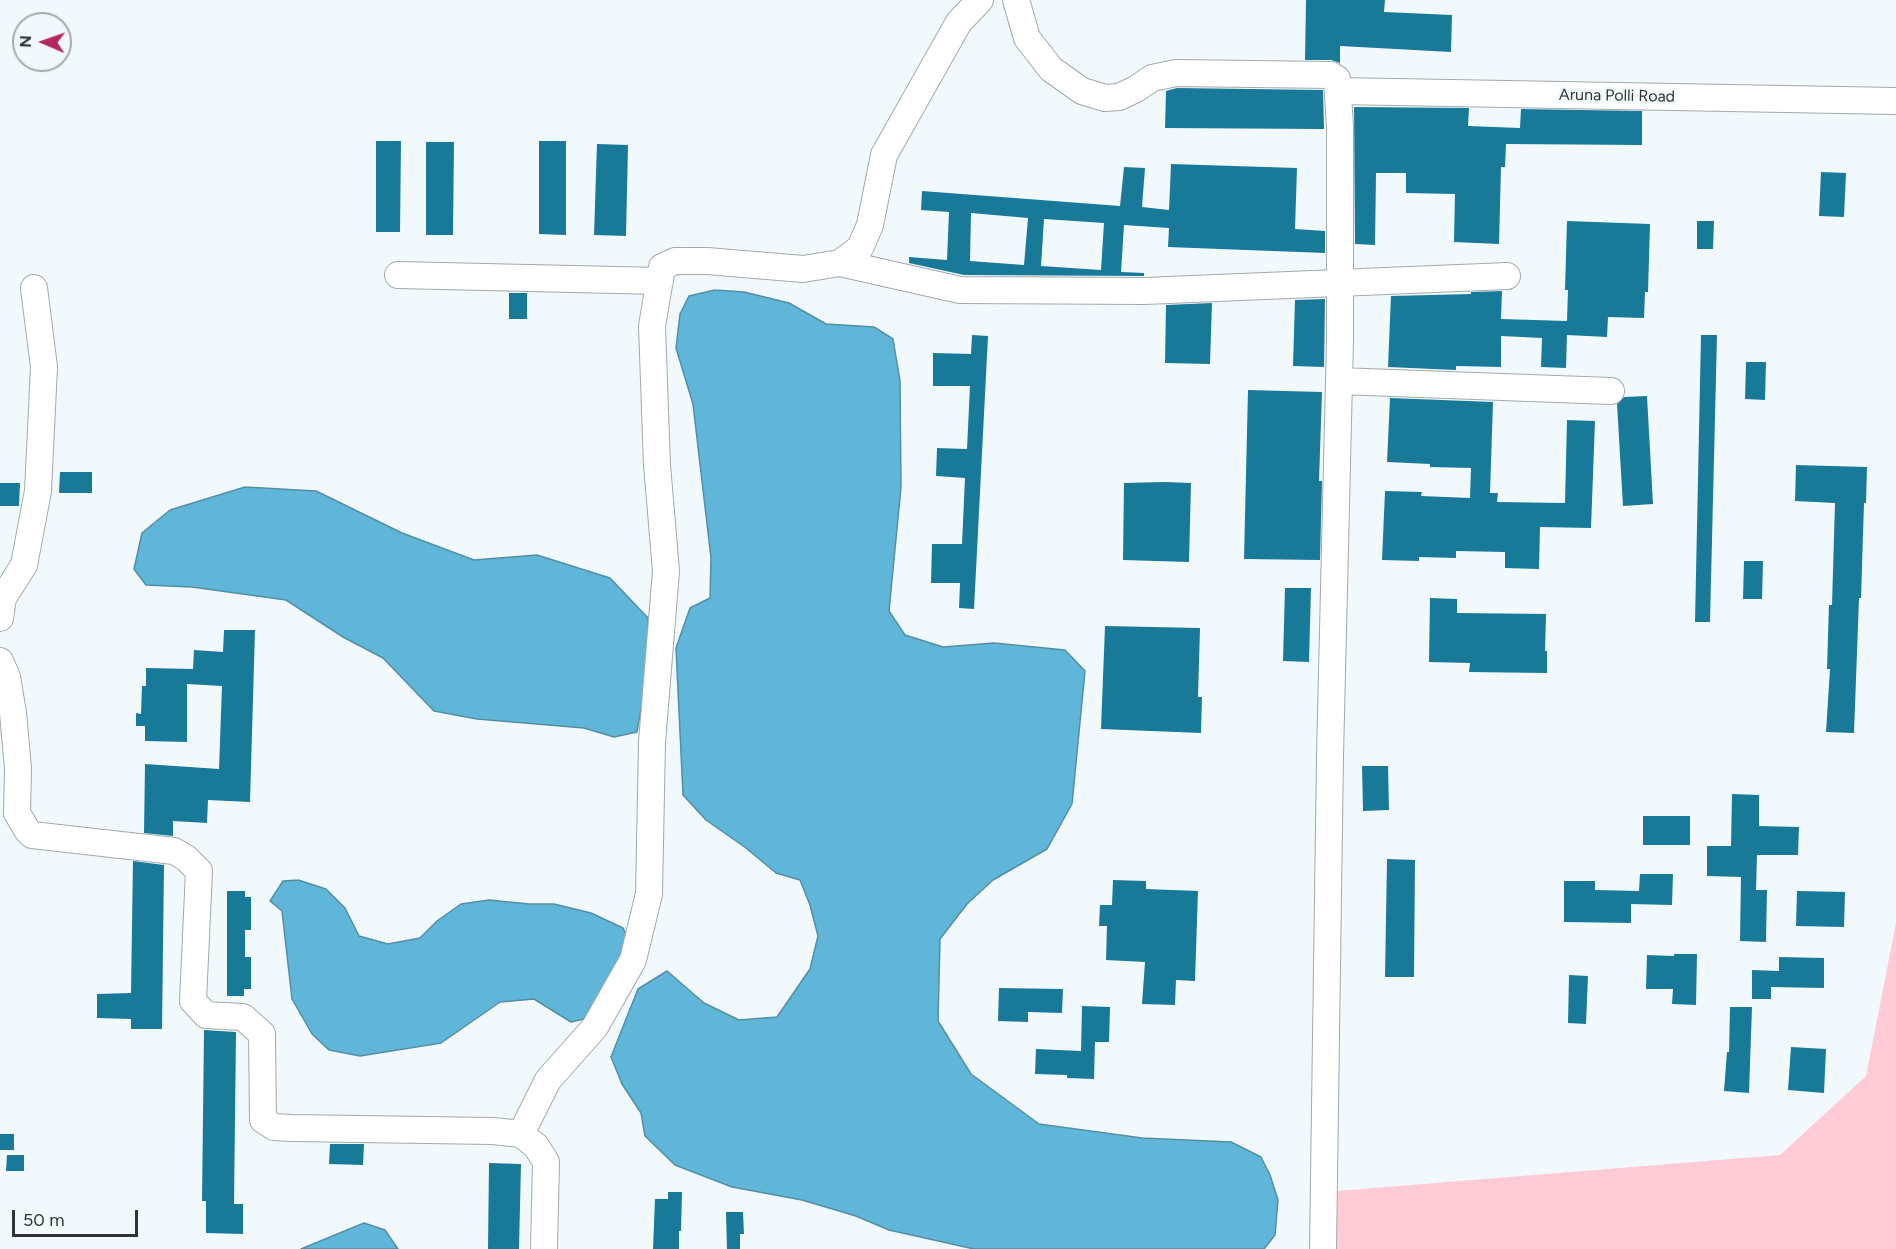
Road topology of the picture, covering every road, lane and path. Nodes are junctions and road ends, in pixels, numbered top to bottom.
1 (980, 0) edge
2 (1016, 0) edge
3 (1339, 91) junction
4 (1896, 101) edge
5 (840, 263) junction
6 (398, 275) dead end
7 (1507, 276) dead end
8 (660, 281) junction
9 (1340, 284) junction
10 (34, 288) dead end
11 (1339, 381) junction
12 (1611, 391) dead end
13 (0, 618) edge
14 (0, 661) edge
15 (521, 1134) junction
16 (544, 1249) edge
17 (1323, 1249) edge

1 - 5 street
2 - 3 street
3 - 4 street, Aruna Polli Road
3 - 9 street
5 - 8 street
5 - 9 street
6 - 8 street
7 - 9 street
8 - 15 street
9 - 11 street
10 - 13 street
11 - 12 street
11 - 17 street
14 - 15 street
15 - 16 street

